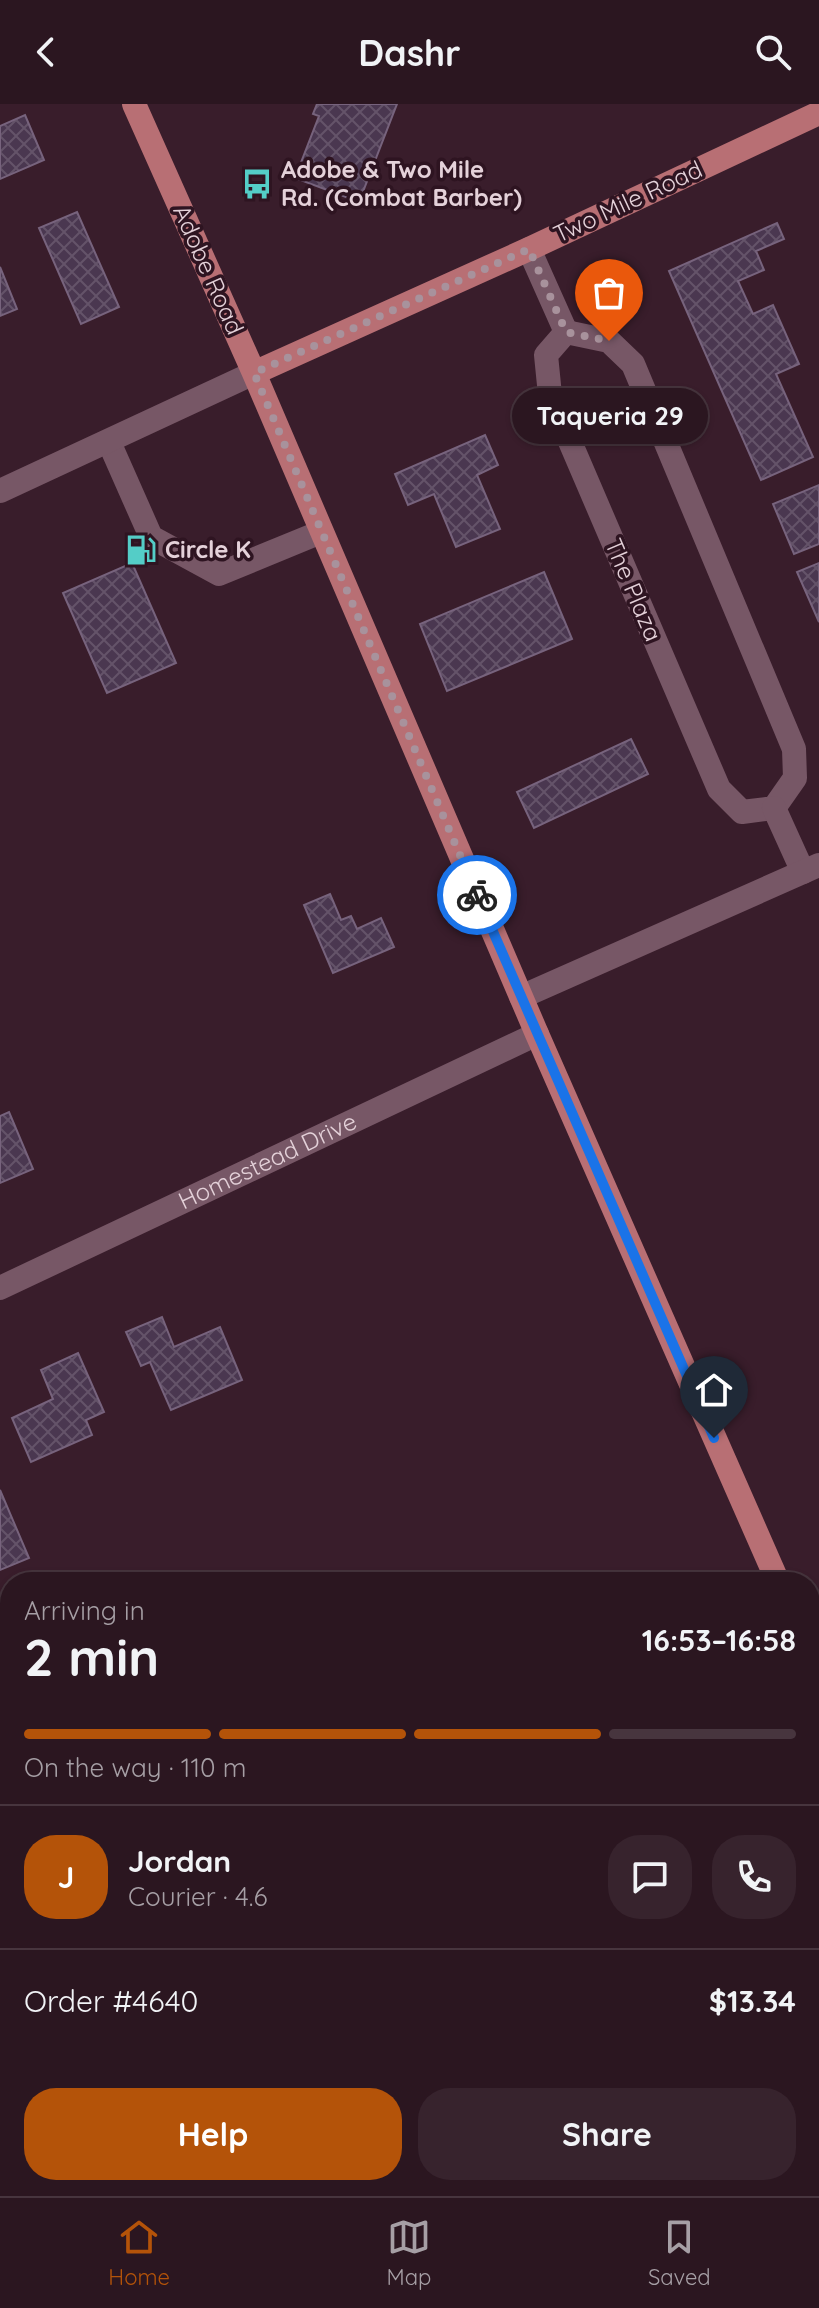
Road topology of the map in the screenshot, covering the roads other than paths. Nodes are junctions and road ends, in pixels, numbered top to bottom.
1 (134, 104) edge
2 (810, 111) edge
3 (529, 249) junction
4 (566, 332) junction
5 (254, 373) junction
6 (109, 442) junction
7 (0, 491) edge
8 (321, 532) junction
9 (774, 808) junction
10 (811, 869) edge
11 (521, 997) junction
12 (537, 1034) junction
13 (0, 1288) edge
14 (774, 1572) edge

1 - 5 main road, Adobe Road
2 - 3 main road, Two Mile Road
3 - 4 street
3 - 5 main road, Two Mile Road
4 - 9 street
4 - 9 street, The Plaza
5 - 6 street, Two Mile Road
5 - 8 main road, Adobe Road
6 - 7 street, Two Mile Road
6 - 8 street
8 - 11 main road, Adobe Road
9 - 10 street
10 - 11 street
11 - 12 main road, Adobe Road
12 - 13 street, Homestead Drive
12 - 14 main road, Adobe Road

